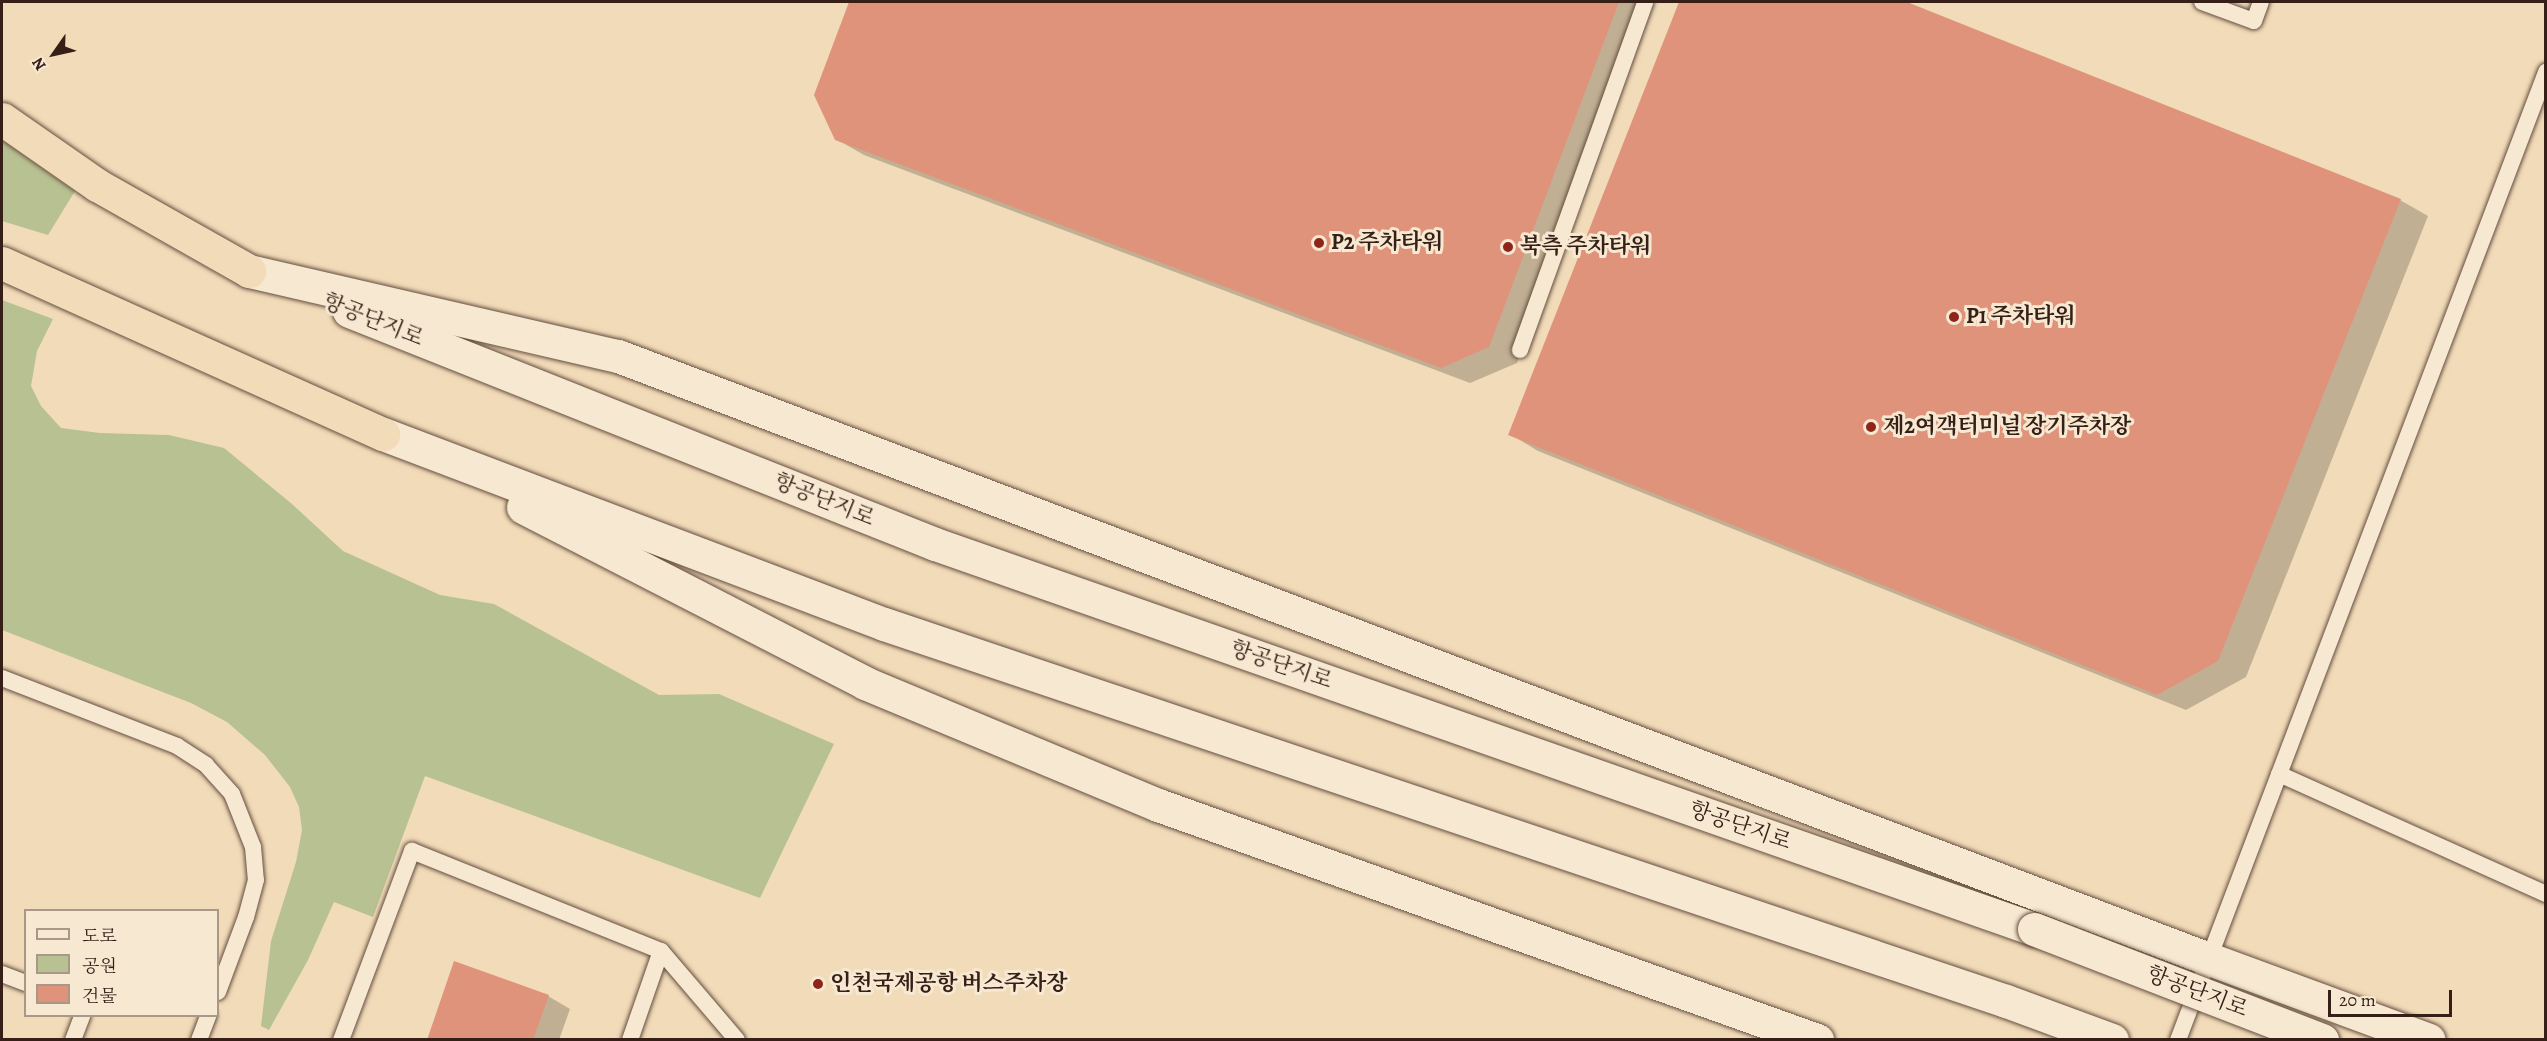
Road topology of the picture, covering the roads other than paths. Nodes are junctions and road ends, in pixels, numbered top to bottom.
1 (1645, 2) edge
2 (2202, 2) edge
3 (2260, 2) edge
4 (2546, 72) edge
5 (2, 119) edge
6 (2, 263) edge
7 (249, 271) junction
8 (1520, 350) dead end
9 (383, 434) junction
10 (2, 678) edge
11 (2279, 774) junction
12 (2546, 894) edge
13 (661, 951) junction
14 (2209, 959) junction
15 (2, 974) edge
16 (24, 982) edge
17 (219, 989) edge
18 (82, 1017) edge
19 (208, 1017) edge
20 (73, 1040) edge
21 (199, 1040) edge
22 (341, 1040) edge
23 (630, 1040) edge
24 (737, 1040) edge
25 (1817, 1040) edge
26 (2112, 1040) edge
27 (2178, 1040) edge
28 (2322, 1040) edge
29 (2429, 1040) edge

1 - 8 lane
2 - 3 lane
4 - 11 lane
5 - 7 highway
6 - 9 highway
7 - 14 street
7 - 28 street, 항공단지로, bridge
9 - 25 street
9 - 26 street
10 - 17 lane
11 - 12 lane
11 - 14 lane
13 - 22 lane
13 - 23 lane
13 - 24 lane
14 - 27 lane
14 - 29 street
15 - 16 lane
18 - 20 lane
19 - 21 lane

